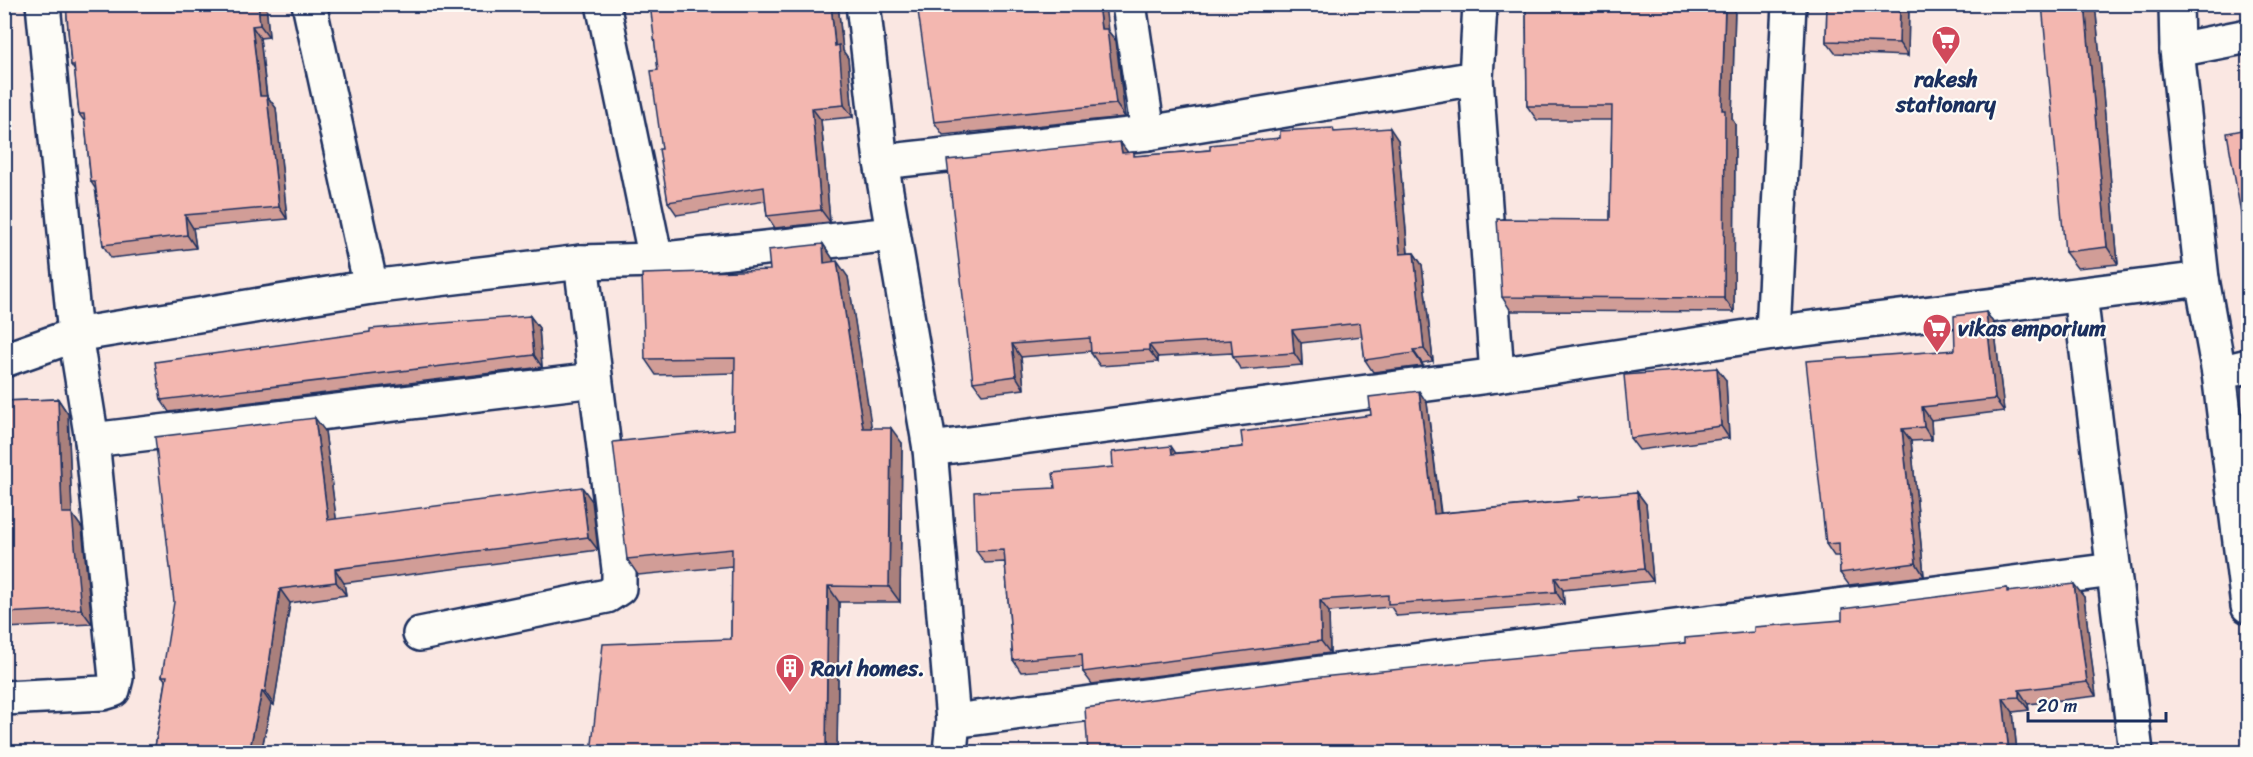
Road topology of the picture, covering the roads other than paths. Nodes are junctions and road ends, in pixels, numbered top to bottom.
1 (43, 4) edge
2 (309, 4) edge
3 (603, 4) edge
4 (863, 4) edge
5 (1129, 4) edge
6 (1480, 4) edge
7 (1789, 4) edge
8 (2176, 4) edge
9 (2248, 36) edge
10 (2177, 50) junction
11 (1476, 78) junction
12 (1148, 133) junction
13 (880, 162) junction
14 (892, 234) junction
15 (657, 260) junction
16 (581, 262) junction
17 (2202, 279) junction
18 (371, 287) junction
19 (2080, 295) junction
20 (1773, 333) junction
21 (75, 335) junction
22 (4, 360) edge
23 (2234, 369) edge
24 (1497, 375) junction
25 (595, 380) junction
26 (92, 440) junction
27 (930, 449) junction
28 (2113, 570) junction
29 (2248, 606) edge
30 (420, 634) dead end
31 (4, 698) edge
32 (952, 737) edge
33 (2136, 753) edge

1 - 21 street
2 - 18 street
3 - 15 street
4 - 13 street
5 - 12 street
6 - 11 street
7 - 20 street
8 - 10 street
9 - 10 street
10 - 17 street
11 - 12 street
11 - 24 street
12 - 13 street
13 - 14 street
14 - 15 street
14 - 27 street
15 - 16 street
16 - 18 street
16 - 25 street
17 - 19 street
17 - 23 street
18 - 21 street
19 - 20 street
19 - 28 street
20 - 24 street
21 - 22 street
21 - 26 street
23 - 29 street
24 - 27 street
25 - 26 street
25 - 30 street
26 - 31 street
27 - 32 street
28 - 32 street
28 - 33 street

